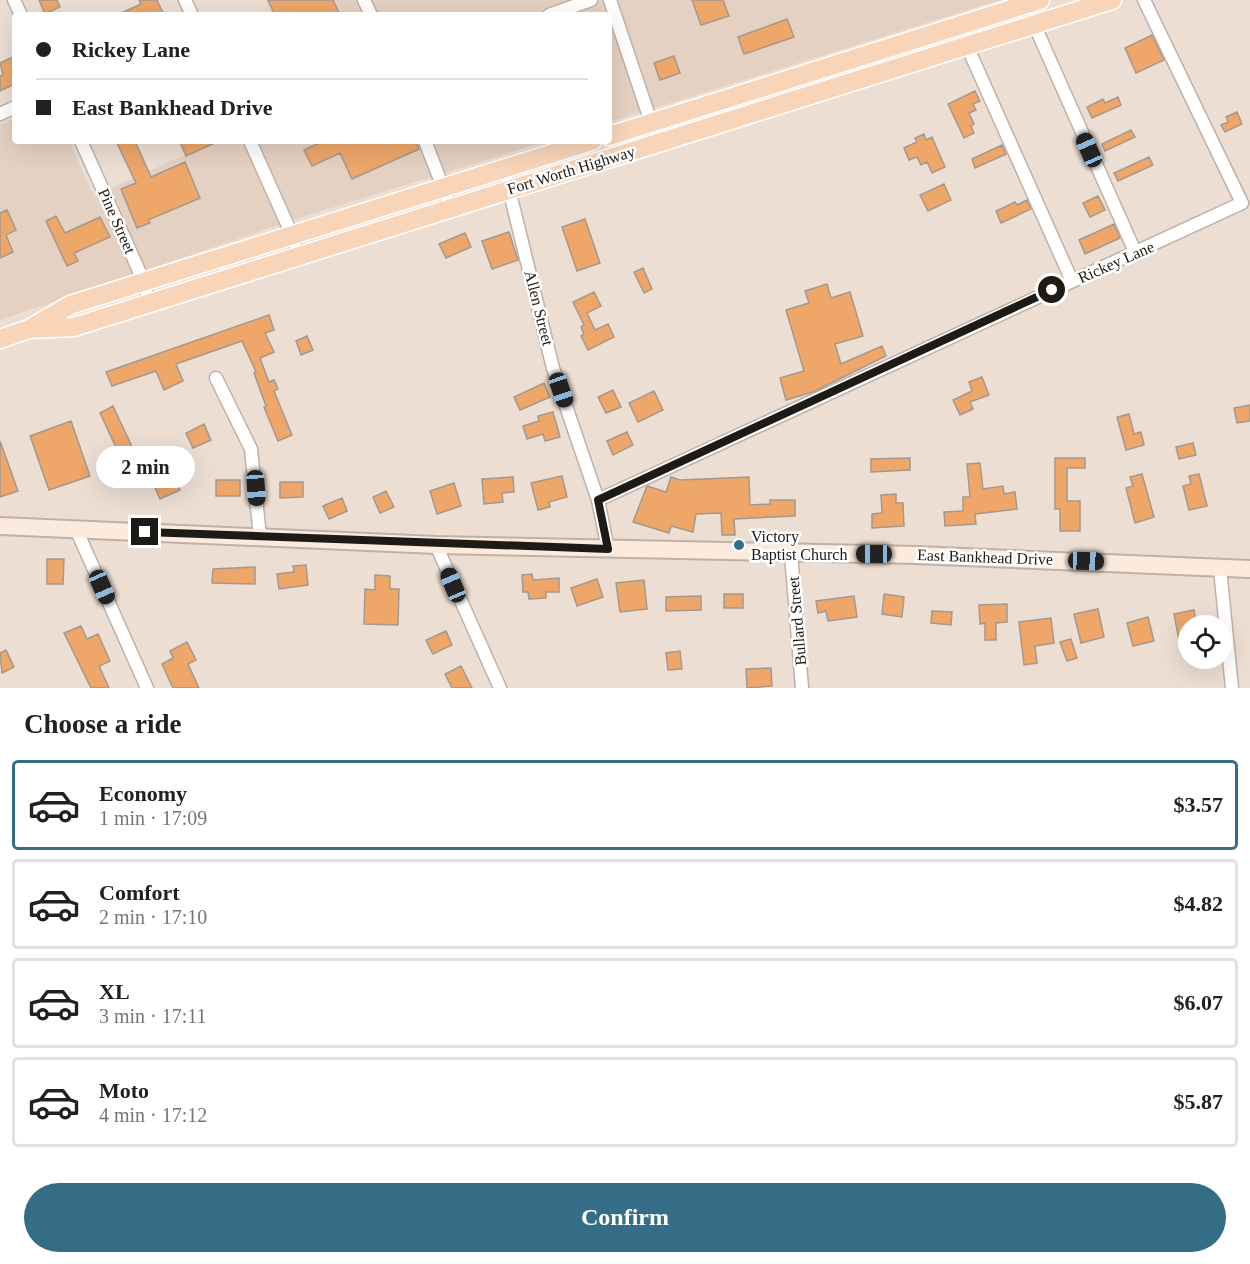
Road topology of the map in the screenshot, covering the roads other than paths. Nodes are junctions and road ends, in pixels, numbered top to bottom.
1 (591, 0) edge
2 (610, 0) edge
3 (1040, 0) edge
4 (1112, 0) edge
5 (1144, 0) edge
6 (1083, 4) edge
7 (557, 12) edge
8 (1034, 24) junction
9 (967, 45) junction
10 (892, 46) junction
11 (899, 67) junction
12 (650, 123) junction
13 (612, 135) edge
14 (658, 143) junction
15 (82, 144) edge
16 (251, 144) edge
17 (426, 144) edge
18 (583, 144) edge
19 (504, 169) junction
20 (443, 188) junction
21 (510, 189) junction
22 (451, 208) junction
23 (292, 235) junction
24 (1136, 254) junction
25 (298, 256) junction
26 (1072, 281) junction
27 (144, 282) junction
28 (150, 303) junction
29 (29, 329) junction
30 (0, 339) edge
31 (216, 378) dead end
32 (598, 500) junction
33 (0, 526) edge
34 (76, 530) junction
35 (260, 537) junction
36 (436, 545) junction
37 (608, 549) junction
38 (791, 554) junction
39 (1220, 569) junction
40 (1250, 569) edge
41 (147, 688) edge
42 (500, 688) edge
43 (802, 688) edge
44 (1232, 688) edge

1 - 7 street
2 - 12 street
3 - 10 main road, Fort Worth Highway
4 - 6 main road, Fort Worth Highway
5 - 24 street, Rickey Lane
6 - 8 main road, Fort Worth Highway
8 - 9 main road, Fort Worth Highway
8 - 24 street
9 - 11 main road, Fort Worth Highway
9 - 26 street
10 - 11 main road
10 - 12 main road, Fort Worth Highway
11 - 14 main road, Fort Worth Highway
12 - 13 main road, Fort Worth Highway
12 - 14 street
14 - 21 main road, Fort Worth Highway
15 - 27 street, Pine Street
16 - 23 street
17 - 20 street
18 - 19 main road, Fort Worth Highway
19 - 20 main road, Fort Worth Highway
19 - 21 street, Allen Street
20 - 22 street
20 - 23 main road, Fort Worth Highway
21 - 22 main road, Fort Worth Highway
21 - 32 street, Allen Street
22 - 25 main road, Fort Worth Highway
23 - 25 street
23 - 27 main road, Fort Worth Highway
24 - 26 street, Rickey Lane
25 - 28 main road, Fort Worth Highway
26 - 32 street, Rickey Lane
27 - 28 street, Pine Street
27 - 29 main road, Fort Worth Highway
28 - 29 main road, Fort Worth Highway
29 - 30 main road, Fort Worth Highway
31 - 35 street
32 - 37 street, Allen Street
33 - 34 street, East Bankhead Drive
34 - 35 street, East Bankhead Drive
34 - 41 street
35 - 36 street, East Bankhead Drive
36 - 37 street, East Bankhead Drive
36 - 42 street
37 - 38 street, East Bankhead Drive
38 - 39 street, East Bankhead Drive
38 - 43 street, Bullard Street
39 - 40 street, East Bankhead Drive
39 - 44 street

